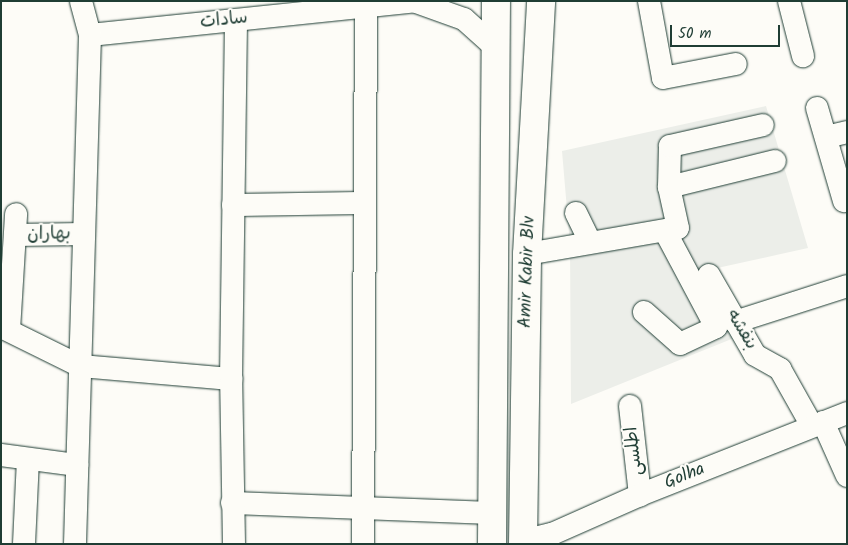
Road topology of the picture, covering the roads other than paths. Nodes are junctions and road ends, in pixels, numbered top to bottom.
1 (81, 1) edge
2 (496, 1) edge
3 (649, 1) edge
4 (789, 1) edge
5 (416, 2) edge
6 (542, 2) edge
7 (377, 4) edge
8 (290, 8) edge
9 (236, 20) junction
10 (90, 35) junction
11 (495, 47) junction
12 (803, 56) dead end
13 (736, 64) dead end
14 (818, 108) dead end
15 (762, 125) dead end
16 (836, 135) edge
17 (775, 161) dead end
18 (669, 187) junction
19 (844, 201) dead end
20 (364, 203) junction
21 (233, 206) junction
22 (576, 213) dead end
23 (665, 231) junction
24 (84, 234) junction
25 (590, 242) junction
26 (527, 254) junction
27 (709, 276) dead end
28 (847, 286) edge
29 (644, 312) dead end
30 (735, 322) junction
31 (5, 328) edge
32 (80, 366) junction
33 (231, 379) junction
34 (630, 406) dead end
35 (847, 412) edge
36 (818, 424) junction
37 (1, 455) edge
38 (28, 458) junction
39 (77, 465) junction
40 (847, 476) edge
41 (640, 495) junction
42 (232, 503) junction
43 (363, 506) junction
44 (493, 513) junction
45 (523, 542) edge
46 (24, 544) edge
47 (75, 544) edge
48 (234, 544) edge
49 (363, 544) edge
50 (492, 544) edge

1 - 10 street
2 - 11 main road, Amir Kabir Blv
3 - 13 street
4 - 12 street
5 - 7 street, سادات
5 - 11 street
6 - 26 main road, Amir Kabir Blv
7 - 8 street, سادات
7 - 20 street
8 - 9 street, سادات
9 - 10 street, سادات
9 - 21 street
10 - 24 street
11 - 44 main road, Amir Kabir Blv
14 - 16 street
15 - 18 street
16 - 19 street
17 - 18 street
18 - 23 street
20 - 21 street
20 - 43 street
21 - 33 street
22 - 25 street
23 - 25 street
23 - 29 street
24 - 31 street, بهاران
24 - 32 street
25 - 26 street
26 - 45 main road, Amir Kabir Blv
27 - 30 street, بنفشه
28 - 30 street
30 - 36 street, بنفشه
31 - 32 street
32 - 33 street
32 - 39 street
33 - 42 street
34 - 41 street, اطلسی
35 - 36 street, Golha
36 - 40 street, بنفشه
36 - 41 street, Golha
37 - 38 street
38 - 39 street
38 - 46 street
39 - 47 street
41 - 45 street, Golha
42 - 43 street
42 - 48 street
43 - 44 street
43 - 49 street
44 - 50 main road, Amir Kabir Blv

